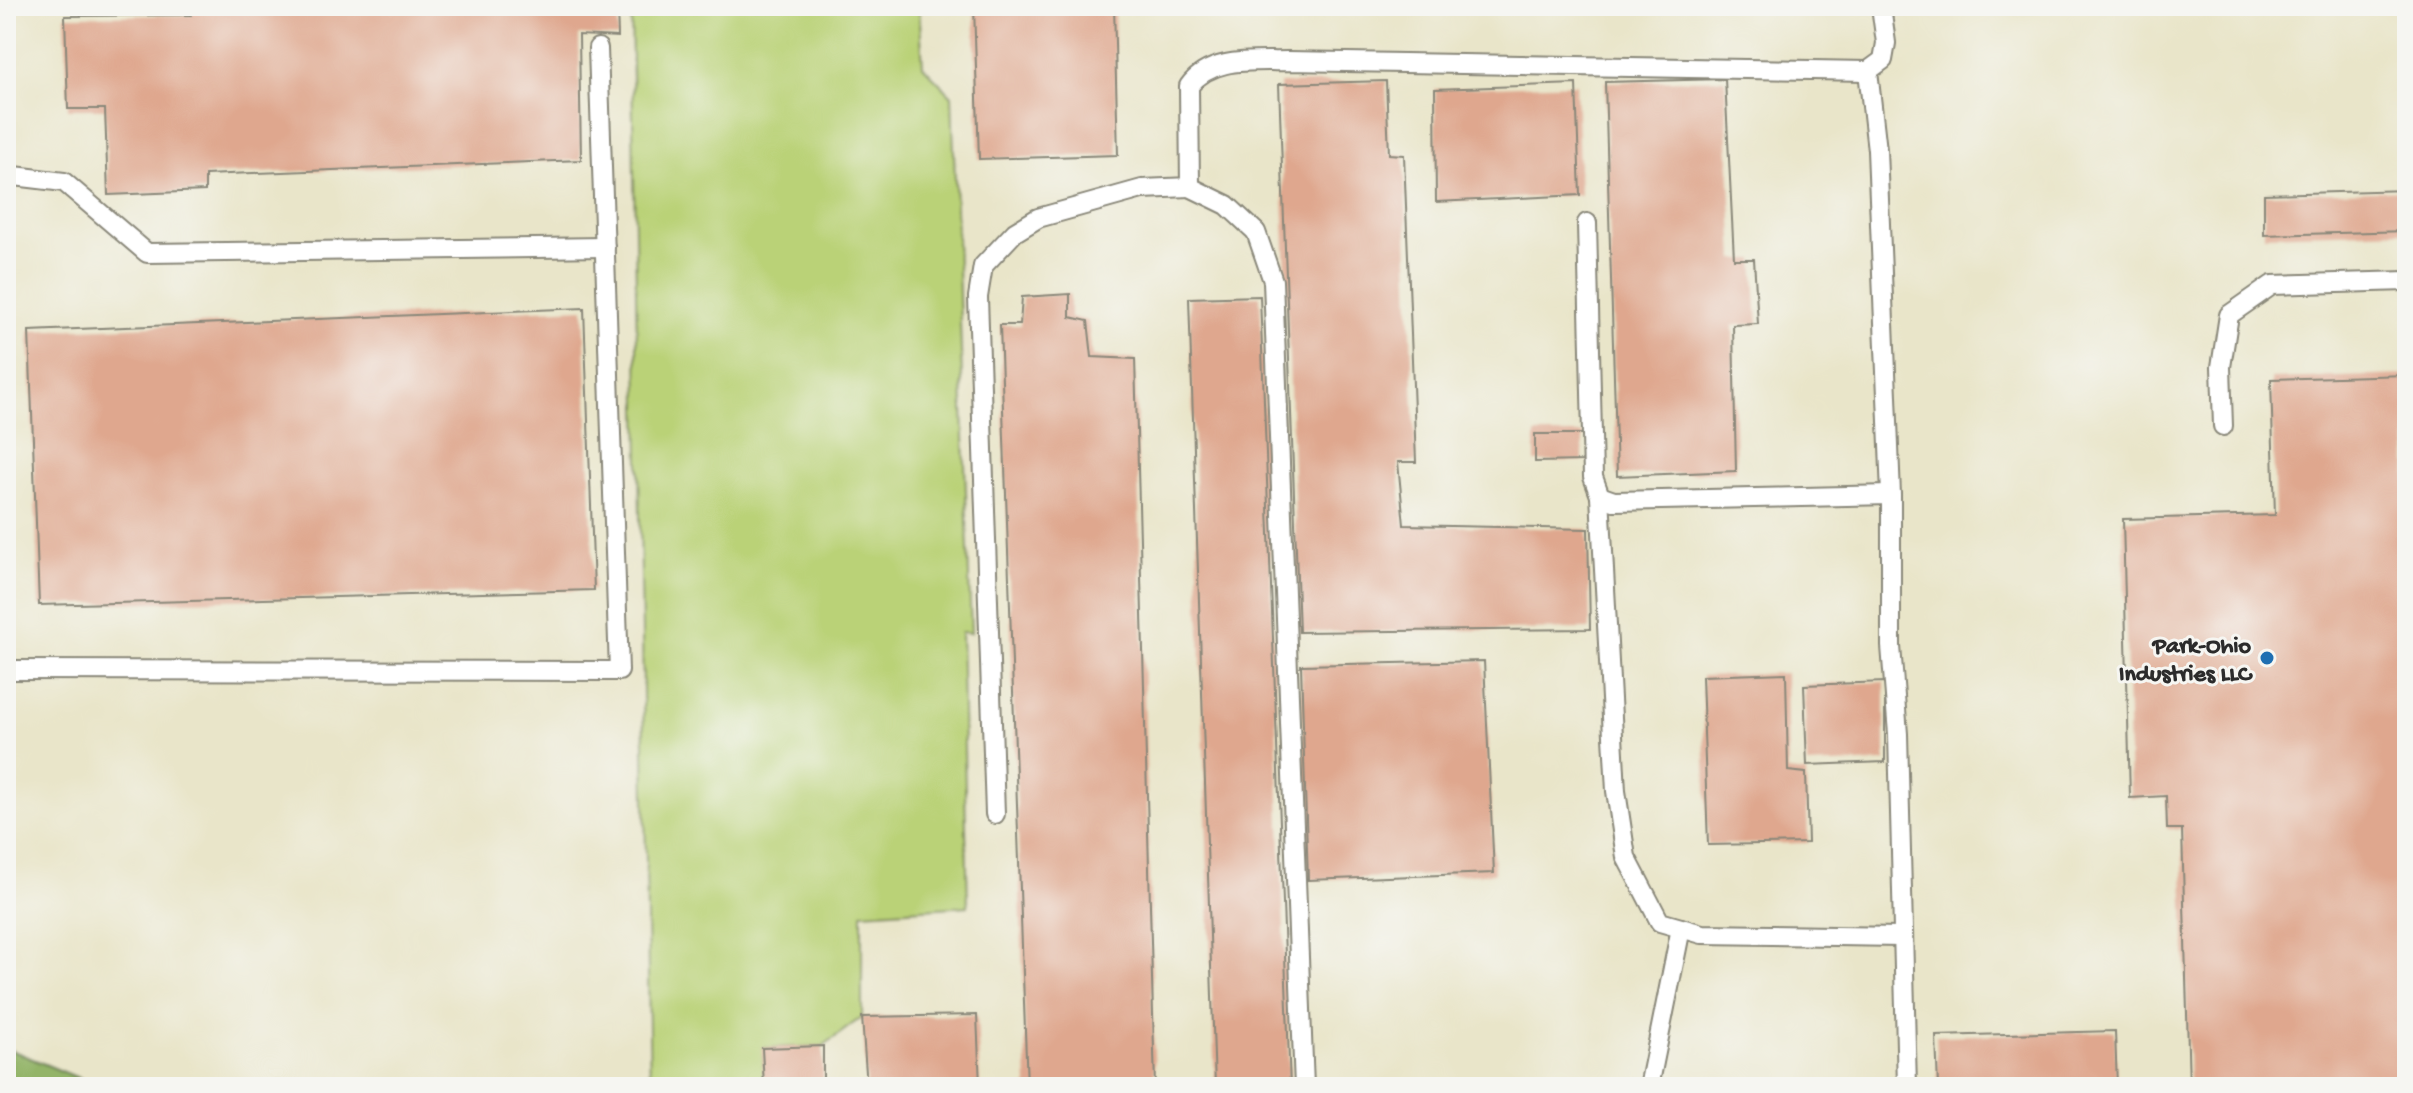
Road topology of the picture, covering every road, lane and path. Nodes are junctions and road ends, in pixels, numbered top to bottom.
1 (1881, 6) edge
2 (598, 48) dead end
3 (1868, 71) junction
4 (6, 175) edge
5 (1190, 187) junction
6 (1587, 223) dead end
7 (605, 247) junction
8 (2407, 281) edge
9 (2223, 426) dead end
10 (1891, 495) junction
11 (1600, 496) junction
12 (6, 670) edge
13 (995, 814) dead end
14 (1681, 928) junction
15 (1902, 937) junction
16 (1304, 1087) edge
17 (1649, 1087) edge
18 (1907, 1087) edge

1 - 3 lane
2 - 7 lane
3 - 5 lane
3 - 10 lane
4 - 7 lane
5 - 13 lane
5 - 16 lane
6 - 11 lane
7 - 12 lane
8 - 9 lane
10 - 11 lane
10 - 15 lane
11 - 14 lane
14 - 15 lane
14 - 17 lane
15 - 18 lane

